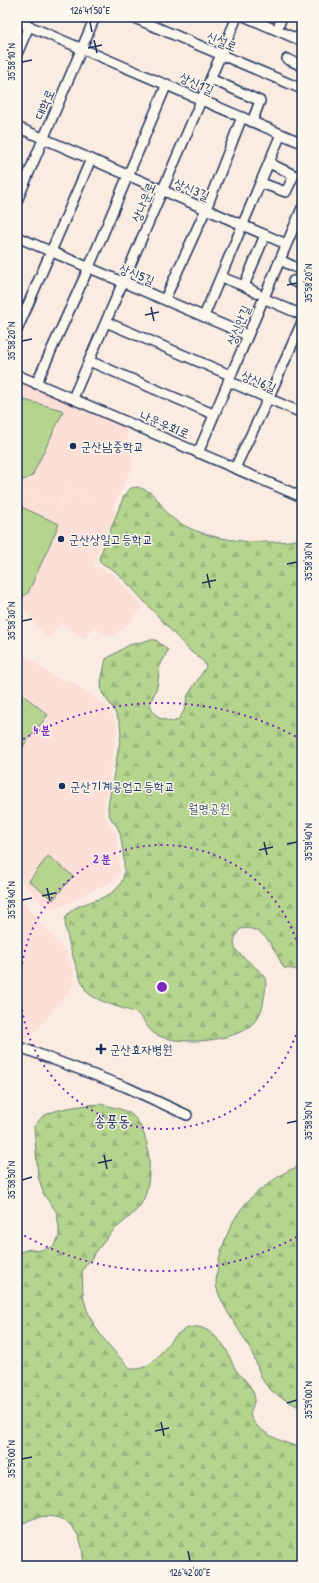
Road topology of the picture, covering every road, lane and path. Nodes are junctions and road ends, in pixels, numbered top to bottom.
1 (94, 17) edge
2 (132, 17) edge
3 (237, 17) edge
4 (246, 17) edge
5 (282, 17) edge
6 (17, 21) edge
7 (29, 26) junction
8 (277, 30) junction
9 (302, 41) edge
10 (82, 48) junction
11 (17, 54) edge
12 (221, 55) junction
13 (287, 59) dead end
14 (302, 66) edge
15 (210, 79) junction
16 (167, 84) junction
17 (302, 88) edge
18 (201, 100) junction
19 (242, 117) junction
20 (252, 122) junction
21 (17, 127) edge
22 (282, 134) junction
23 (43, 139) junction
24 (302, 143) edge
25 (91, 159) junction
26 (269, 163) junction
27 (127, 175) junction
28 (261, 183) junction
29 (162, 190) junction
30 (17, 201) edge
31 (302, 208) edge
32 (206, 209) junction
33 (300, 221) edge
34 (244, 225) junction
35 (265, 235) junction
36 (17, 237) edge
37 (286, 244) junction
38 (51, 251) junction
39 (280, 260) junction
40 (89, 267) junction
41 (302, 270) edge
42 (221, 278) junction
43 (123, 283) junction
44 (244, 286) junction
45 (260, 296) junction
46 (165, 299) junction
47 (302, 315) edge
48 (204, 316) junction
49 (106, 322) junction
50 (302, 322) edge
51 (17, 330) edge
52 (248, 335) junction
53 (89, 361) junction
54 (17, 375) edge
55 (229, 378) junction
56 (36, 384) junction
57 (73, 398) junction
58 (268, 399) junction
59 (302, 413) edge
60 (213, 414) junction
61 (198, 452) junction
62 (235, 468) junction
63 (302, 497) edge
64 (17, 1046) edge
65 (187, 1116) dead end

1 - 10 street, 대학로
2 - 12 street, 신설로
3 - 12 street, 상나운로
4 - 8 street
5 - 8 street
6 - 7 street, 상신1길
7 - 10 street, 상신1길
7 - 11 street
8 - 9 street
10 - 16 street, 상신1길
10 - 23 street, 대학로
12 - 15 street, 상나운로
12 - 17 street, 신설로
13 - 14 street
15 - 18 street, 상나운로
15 - 20 street
16 - 18 street, 상신1길
16 - 27 street
18 - 19 street, 상신1길
18 - 29 street, 상나운로
19 - 20 street, 상신1길
19 - 32 street
20 - 22 street, 상신1길
21 - 23 street, 상신3길
22 - 24 street, 상신1길
22 - 26 street
23 - 25 street, 상신3길
23 - 30 street, 대학로
25 - 27 street, 상신3길
25 - 38 street
26 - 28 street
26 - 28 street
27 - 29 street, 상신3길
27 - 40 street
28 - 34 street
29 - 32 street, 상신3길
29 - 43 street, 상나운로
31 - 33 street, 상신안길
32 - 34 street, 상신3길
32 - 46 street
33 - 37 street, 상신안길
34 - 35 street, 상신3길
34 - 42 street
35 - 37 street, 상신3길
35 - 44 street
36 - 38 street, 상신5길
37 - 39 street, 상신안길
38 - 40 street, 상신5길
38 - 51 street
39 - 41 street
39 - 45 street, 상신안길
40 - 43 street, 상신5길
40 - 56 street
42 - 44 street
42 - 48 street
43 - 46 street, 상신5길
43 - 49 street, 상나운로
44 - 45 street
45 - 47 street
45 - 52 street, 상신안길
46 - 48 street, 상신5길
48 - 52 street, 상신5길
49 - 53 street, 상나운로
49 - 55 street, 상신6길
50 - 58 street
52 - 55 street, 상신안길
53 - 57 street, 상나운로
53 - 60 street
54 - 56 street, 나운우회로
55 - 58 street, 상신6길
55 - 60 street, 상신안길
56 - 57 street, 나운우회로
57 - 61 street, 나운우회로
58 - 59 street, 상신6길
58 - 62 street
60 - 61 street, 상신안길
61 - 62 street, 나운우회로
62 - 63 street, 나운우회로
64 - 65 street

